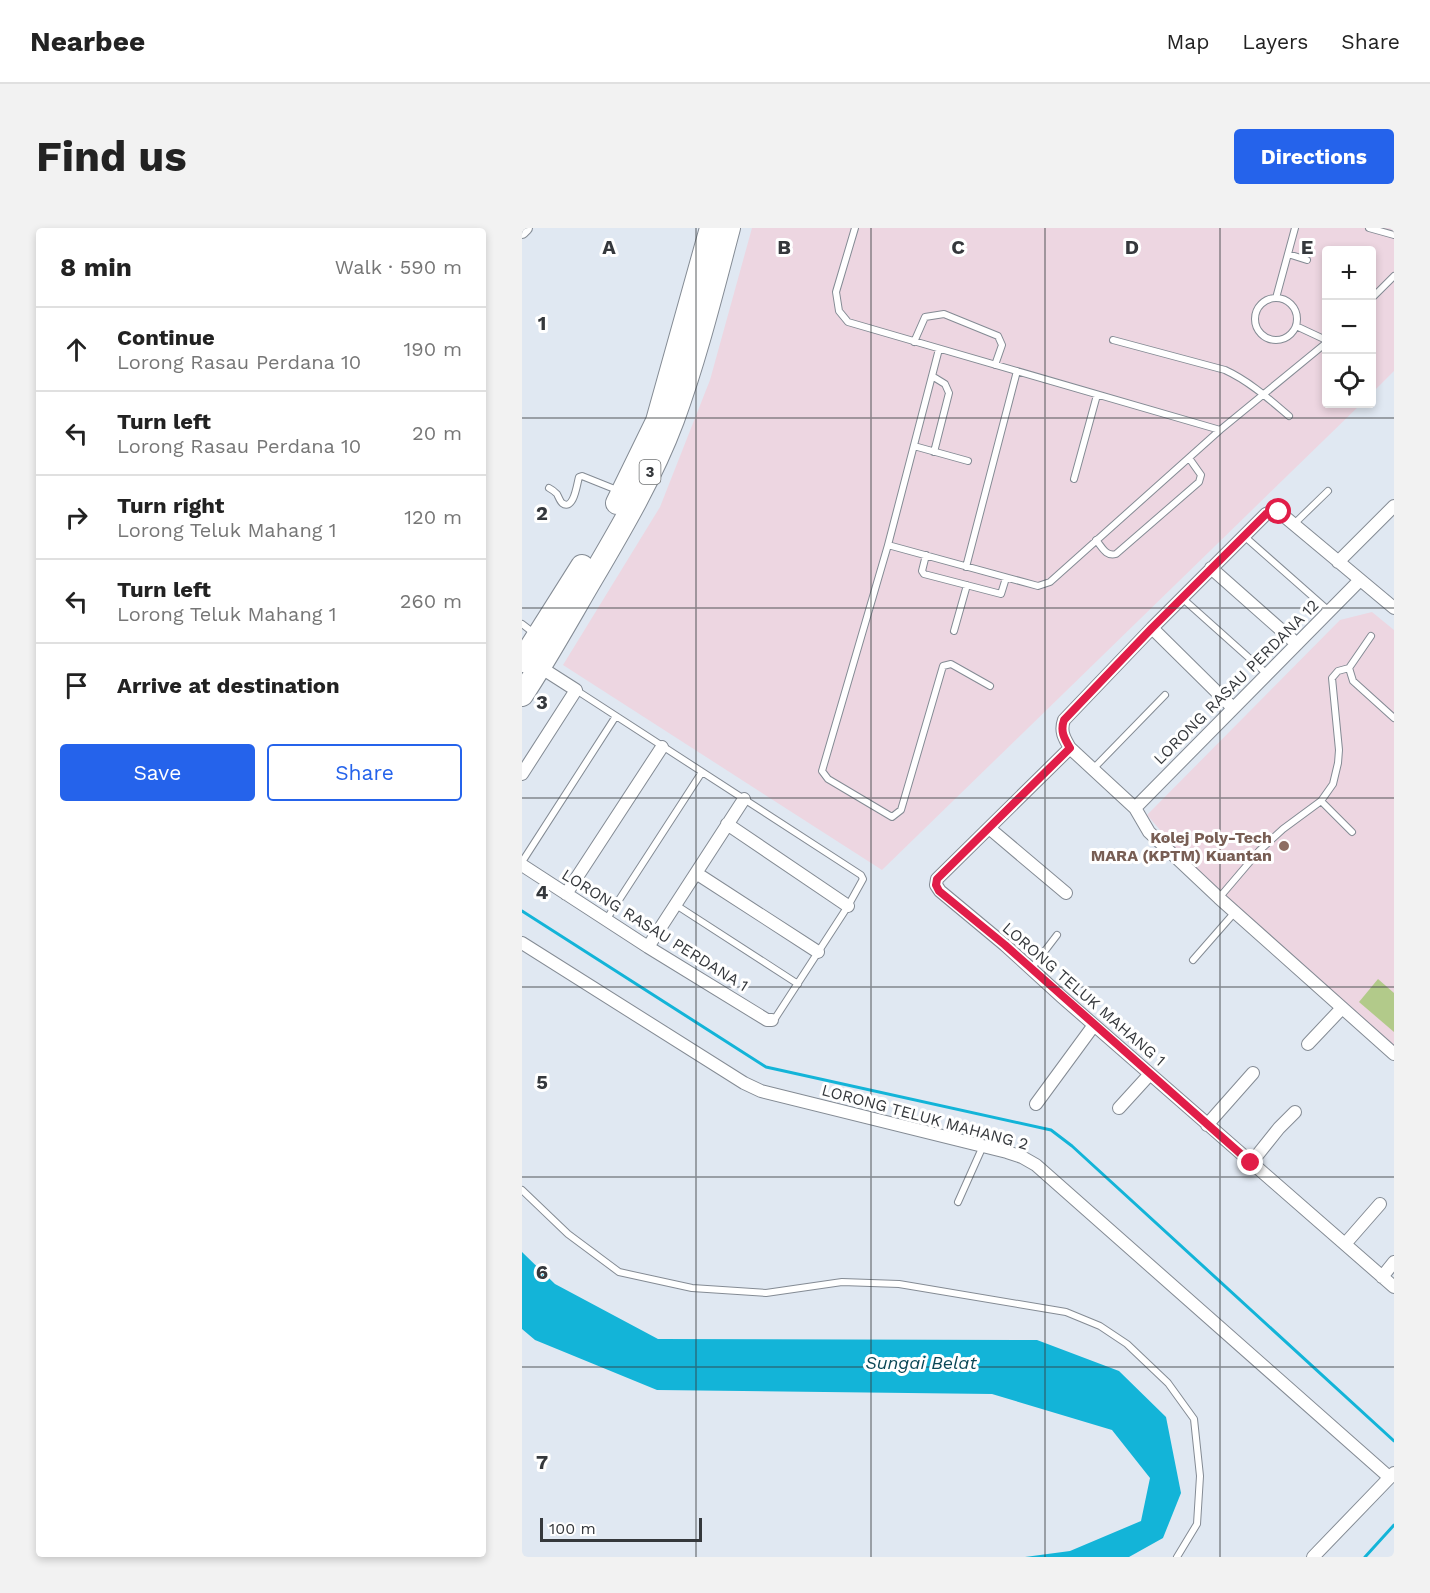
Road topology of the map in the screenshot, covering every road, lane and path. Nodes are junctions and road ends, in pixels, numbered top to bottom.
1 (526, 228) edge
2 (711, 228) edge
3 (729, 228) edge
4 (855, 228) edge
5 (1295, 228) edge
6 (1369, 228) edge
7 (522, 232) edge
8 (1394, 235) edge
9 (1288, 254) junction
10 (1307, 260) dead end
11 (1394, 276) edge
12 (1376, 293) edge
13 (1276, 298) junction
14 (1296, 326) junction
15 (1322, 339) edge
16 (1113, 340) dead end
17 (914, 342) junction
18 (1322, 344) edge
19 (939, 349) junction
20 (995, 365) junction
21 (1017, 371) junction
22 (932, 376) junction
23 (1097, 394) junction
24 (1263, 394) junction
25 (1289, 416) dead end
26 (1220, 429) junction
27 (914, 446) junction
28 (934, 452) junction
29 (1189, 458) junction
30 (968, 461) dead end
31 (1074, 479) dead end
32 (549, 488) dead end
33 (613, 488) junction
34 (1328, 491) dead end
35 (1394, 506) edge
36 (1294, 525) junction
37 (1244, 536) junction
38 (1096, 540) junction
39 (888, 545) junction
40 (926, 555) junction
41 (1338, 562) junction
42 (966, 567) junction
43 (1211, 568) junction
44 (1006, 578) junction
45 (1360, 580) junction
46 (967, 585) junction
47 (1182, 597) junction
48 (1394, 608) edge
49 (1329, 611) junction
50 (1152, 628) junction
51 (530, 630) edge
52 (954, 631) dead end
53 (1371, 636) dead end
54 (1297, 644) junction
55 (531, 664) edge
56 (1349, 668) junction
57 (1267, 674) junction
58 (990, 686) dead end
59 (576, 690) junction
60 (1165, 694) dead end
61 (522, 695) edge
62 (1233, 708) junction
63 (616, 716) junction
64 (1394, 718) edge
65 (662, 747) junction
66 (1070, 748) junction
67 (1093, 769) junction
68 (702, 772) junction
69 (522, 774) edge
70 (744, 799) junction
71 (1321, 801) junction
72 (1135, 808) junction
73 (728, 824) junction
74 (989, 828) junction
75 (1352, 832) dead end
76 (522, 864) edge
77 (696, 873) junction
78 (566, 894) junction
79 (1066, 894) dead end
80 (1219, 898) junction
81 (676, 905) junction
82 (848, 906) junction
83 (1235, 912) junction
84 (606, 920) junction
85 (1057, 935) dead end
86 (522, 943) edge
87 (648, 947) junction
88 (818, 952) junction
89 (1192, 960) dead end
90 (1031, 969) junction
91 (798, 984) junction
92 (1342, 1008) junction
93 (772, 1020) joint
94 (1094, 1025) junction
95 (1308, 1044) dead end
96 (1394, 1054) edge
97 (1253, 1072) dead end
98 (1150, 1074) junction
99 (1036, 1104) dead end
100 (1119, 1108) dead end
101 (1295, 1112) dead end
102 (1207, 1125) junction
103 (983, 1146) junction
104 (1251, 1163) junction
105 (522, 1190) edge
106 (958, 1202) dead end
107 (1380, 1204) dead end
108 (1345, 1244) junction
109 (1394, 1263) edge
110 (1382, 1277) junction
111 (1394, 1287) edge
112 (1392, 1475) edge
113 (1177, 1557) edge
114 (1313, 1557) edge

1 - 7 street
2 - 33 highway, 3
3 - 55 highway, 3
4 - 17 lane
5 - 9 lane
6 - 8 lane
9 - 10 lane
9 - 13 lane
11 - 12 lane
13 - 14 lane
13 - 14 lane
14 - 15 lane
16 - 24 lane
17 - 19 lane
17 - 20 lane
18 - 24 lane
19 - 20 lane
19 - 22 lane
20 - 21 lane
21 - 23 lane
21 - 42 lane
22 - 27 lane
22 - 28 lane
23 - 26 lane
23 - 31 lane
24 - 25 lane
24 - 26 lane
26 - 29 lane
27 - 28 lane
27 - 39 lane
28 - 30 lane
29 - 38 lane
29 - 38 lane
32 - 33 lane
33 - 51 highway, 3
34 - 36 lane
35 - 41 street
36 - 37 street
36 - 41 street
37 - 43 street
37 - 49 lane
38 - 44 lane
39 - 40 lane
39 - 58 lane
40 - 42 lane
40 - 46 lane
41 - 45 street
42 - 44 lane
43 - 47 street
43 - 54 street
44 - 46 lane
45 - 48 street
45 - 49 street, LORONG RASAU PERDANA 12
46 - 52 lane
47 - 50 street
47 - 57 lane
49 - 54 street, LORONG RASAU PERDANA 12
50 - 62 street
50 - 66 street
51 - 55 highway, 3
53 - 56 lane
54 - 57 street, LORONG RASAU PERDANA 12
55 - 59 street
55 - 61 highway, 3
56 - 64 lane
56 - 71 lane
57 - 62 street, LORONG RASAU PERDANA 12
59 - 63 lane
59 - 69 street
60 - 67 lane
62 - 72 street, LORONG RASAU PERDANA 12
63 - 65 lane
63 - 76 lane
65 - 68 lane
65 - 78 street
66 - 67 street
66 - 74 street, LORONG TELUK MAHANG 1
67 - 72 street
68 - 70 lane
68 - 84 lane
70 - 73 street
70 - 82 lane
71 - 75 lane
71 - 80 lane
72 - 80 street
73 - 77 street
73 - 82 street
74 - 79 street
74 - 90 street, LORONG TELUK MAHANG 1
76 - 78 street, LORONG RASAU PERDANA 1
77 - 81 street
77 - 88 street
78 - 84 street, LORONG RASAU PERDANA 1
80 - 83 street
81 - 87 street
81 - 91 lane
82 - 88 lane
83 - 89 lane
83 - 92 street
84 - 87 street, LORONG RASAU PERDANA 1
85 - 90 lane
86 - 103 street, LORONG TELUK MAHANG 2
87 - 93 street, LORONG RASAU PERDANA 1
88 - 91 lane
90 - 94 street, LORONG TELUK MAHANG 1
91 - 93 lane
92 - 95 street
92 - 96 street
94 - 98 street, LORONG TELUK MAHANG 1
94 - 99 street
97 - 102 street
98 - 100 street
98 - 102 street, LORONG TELUK MAHANG 1
101 - 104 street
102 - 104 street, LORONG TELUK MAHANG 1
103 - 106 lane
103 - 112 street, LORONG TELUK MAHANG 2
104 - 108 street, LORONG TELUK MAHANG 1
105 - 113 lane
107 - 108 street
108 - 110 street, LORONG TELUK MAHANG 1
109 - 110 street
110 - 111 street, LORONG TELUK MAHANG 1
112 - 114 street

